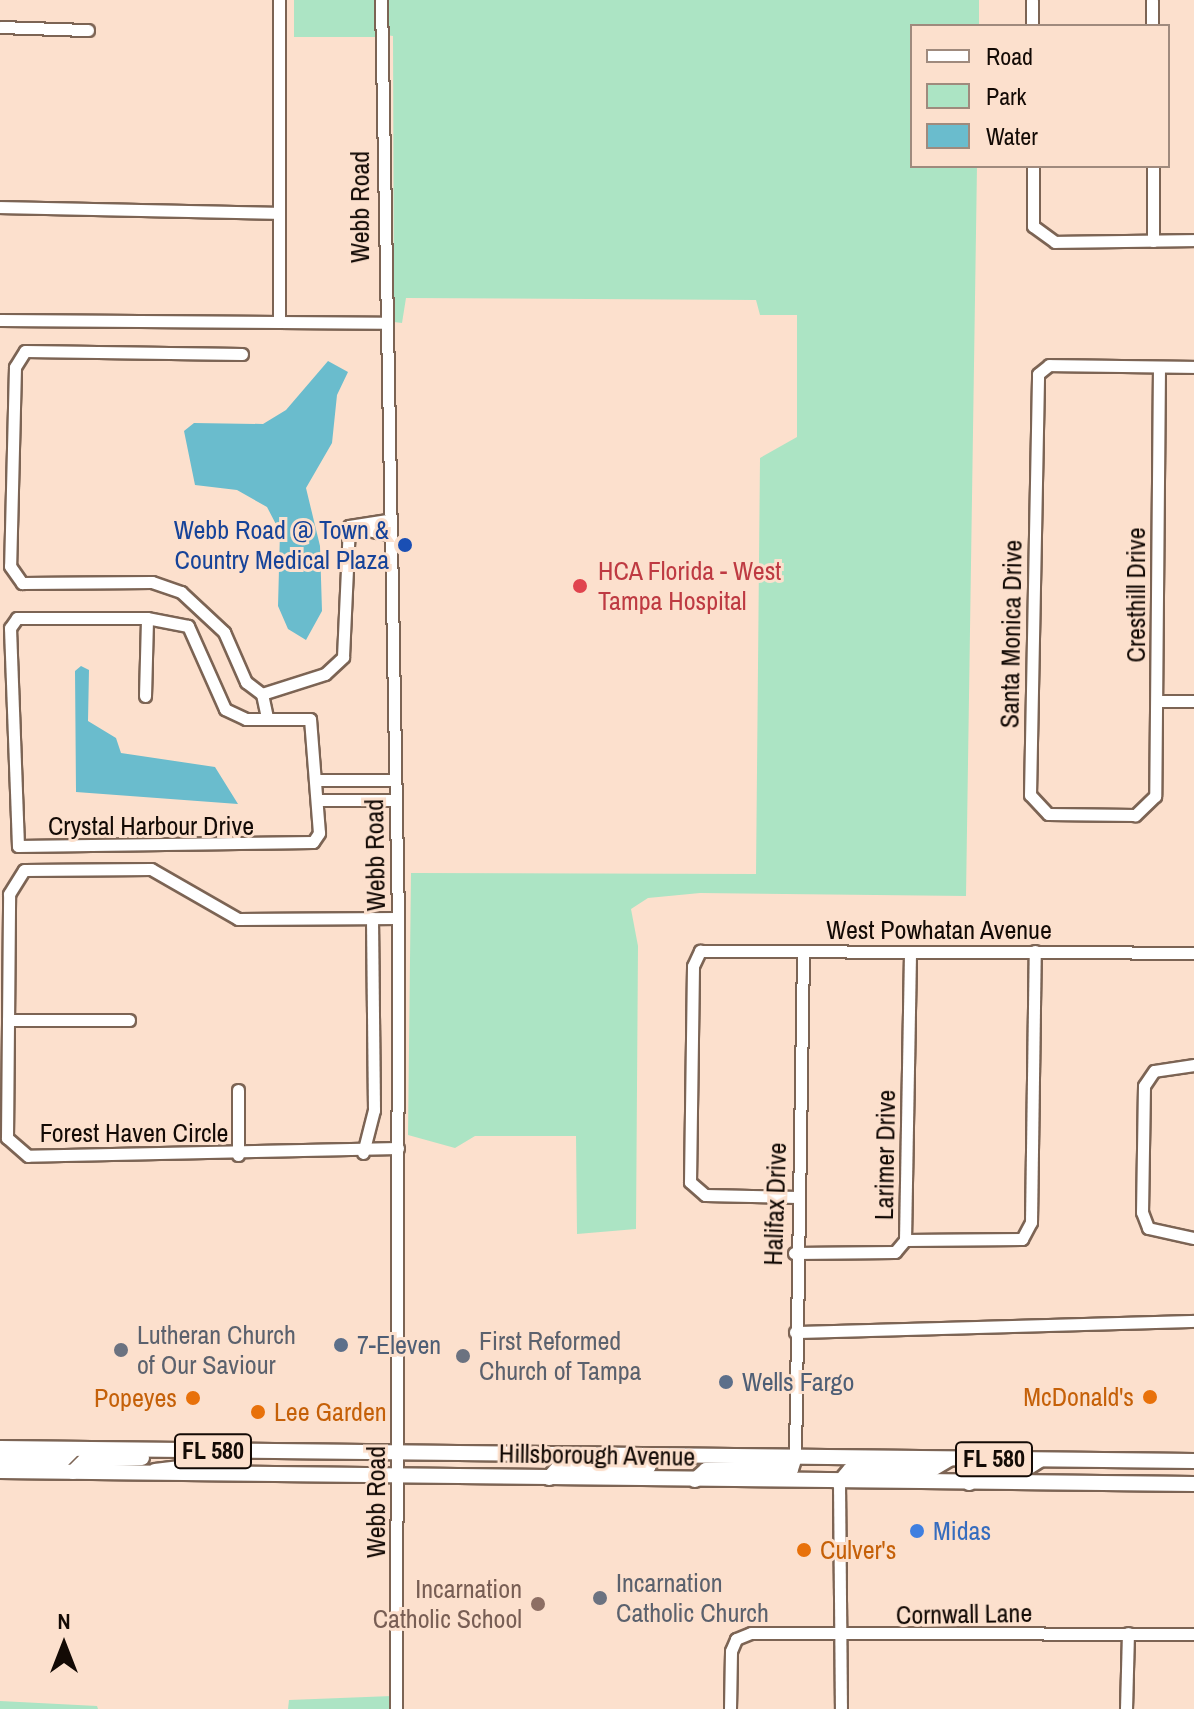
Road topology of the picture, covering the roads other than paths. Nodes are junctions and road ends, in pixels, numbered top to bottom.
1 (279, 0) edge
2 (381, 0) edge
3 (1032, 0) edge
4 (1152, 0) edge
5 (1032, 24) edge
6 (1152, 24) edge
7 (0, 27) edge
8 (88, 30) dead end
9 (1033, 168) edge
10 (1153, 168) edge
11 (0, 207) edge
12 (278, 213) junction
13 (1194, 240) edge
14 (1153, 241) junction
15 (0, 320) edge
16 (279, 321) junction
17 (383, 323) junction
18 (242, 354) dead end
19 (1159, 367) junction
20 (1194, 367) edge
21 (388, 520) junction
22 (349, 526) junction
23 (388, 534) junction
24 (147, 618) junction
25 (262, 694) junction
26 (145, 696) dead end
27 (1157, 701) junction
28 (1194, 701) edge
29 (267, 718) junction
30 (317, 780) junction
31 (395, 780) junction
32 (318, 800) junction
33 (395, 800) junction
34 (1135, 815) joint
35 (372, 918) junction
36 (398, 918) junction
37 (1035, 951) junction
38 (803, 953) junction
39 (1194, 953) edge
40 (910, 954) junction
41 (8, 1020) junction
42 (129, 1020) dead end
43 (1194, 1065) edge
44 (238, 1090) dead end
45 (398, 1148) junction
46 (363, 1153) junction
47 (238, 1155) junction
48 (798, 1197) junction
49 (1194, 1238) edge
50 (905, 1240) junction
51 (794, 1253) junction
52 (1194, 1321) edge
53 (795, 1332) junction
54 (0, 1448) edge
55 (74, 1449) junction
56 (165, 1450) junction
57 (219, 1451) junction
58 (398, 1453) junction
59 (654, 1456) junction
60 (795, 1457) junction
61 (949, 1459) junction
62 (0, 1460) edge
63 (1040, 1460) junction
64 (1194, 1461) edge
65 (0, 1471) edge
66 (73, 1472) junction
67 (152, 1474) junction
68 (398, 1477) junction
69 (549, 1478) junction
70 (695, 1480) junction
71 (839, 1483) junction
72 (969, 1483) junction
73 (1194, 1484) edge
74 (1128, 1633) junction
75 (1194, 1634) edge
76 (837, 1638) junction
77 (396, 1709) edge
78 (730, 1709) edge
79 (841, 1709) edge
80 (1126, 1709) edge

1 - 12 street
2 - 17 street, Webb Road
3 - 5 street
4 - 6 street
7 - 8 street
9 - 14 street
10 - 14 street
11 - 12 street
12 - 16 street
13 - 14 street
15 - 16 street
16 - 17 street
17 - 21 street, Webb Road
18 - 25 street
19 - 20 street
19 - 27 street, Cresthill Drive
19 - 34 street, Santa Monica Drive
21 - 22 street
21 - 23 street, Webb Road
22 - 23 street
22 - 25 street
23 - 31 street, Webb Road
24 - 26 street
24 - 29 street, Crystal Harbour Drive
24 - 32 street, Crystal Harbour Drive
25 - 29 street
27 - 28 street
27 - 34 street, Cresthill Drive
29 - 30 street, Crystal Harbour Drive
30 - 31 street
30 - 32 street, Crystal Harbour Drive
31 - 33 street, Webb Road
32 - 33 street
33 - 36 street, Webb Road
35 - 36 street, Forest Haven Circle
35 - 41 street, Forest Haven Circle
35 - 46 street
36 - 45 street, Webb Road
37 - 39 street, West Powhatan Avenue
37 - 40 street, West Powhatan Avenue
37 - 50 street
38 - 40 street, West Powhatan Avenue
38 - 48 street, Halifax Drive
38 - 48 street, West Powhatan Avenue
40 - 50 street, Larimer Drive
41 - 42 street
41 - 47 street, Forest Haven Circle
43 - 49 street
44 - 47 street
45 - 46 street, Forest Haven Circle
45 - 58 street, Webb Road
46 - 47 street, Forest Haven Circle
48 - 51 street, Halifax Drive
50 - 51 street, Larimer Drive
51 - 53 street, Halifax Drive
52 - 53 street
53 - 60 street, Halifax Drive
54 - 55 main road, Hillsborough Avenue / FL 580
55 - 56 main road, Hillsborough Avenue / FL 580
55 - 62 main road
56 - 57 main road, Hillsborough Avenue / FL 580
56 - 66 main road
57 - 58 main road, Hillsborough Avenue / FL 580
57 - 67 main road
58 - 59 main road, Hillsborough Avenue / FL 580
58 - 68 street, Webb Road
59 - 60 main road, Hillsborough Avenue / FL 580
59 - 69 main road
60 - 61 main road, Hillsborough Avenue / FL 580
60 - 70 main road
61 - 63 main road, Hillsborough Avenue / FL 580
61 - 71 main road
63 - 64 main road, Hillsborough Avenue / FL 580
63 - 72 main road
65 - 66 main road, Hillsborough Avenue / FL 580
66 - 67 main road, Hillsborough Avenue / FL 580
67 - 68 main road, Hillsborough Avenue / FL 580
68 - 69 main road, Hillsborough Avenue / FL 580
68 - 77 street, Webb Road
69 - 70 main road, Hillsborough Avenue / FL 580
70 - 71 main road, Hillsborough Avenue / FL 580
71 - 72 main road, Hillsborough Avenue / FL 580
71 - 76 street
72 - 73 main road, Hillsborough Avenue / FL 580
74 - 75 street, Cornwall Lane
74 - 76 street, Cornwall Lane
74 - 80 street
76 - 78 street, Cornwall Lane
76 - 79 street

